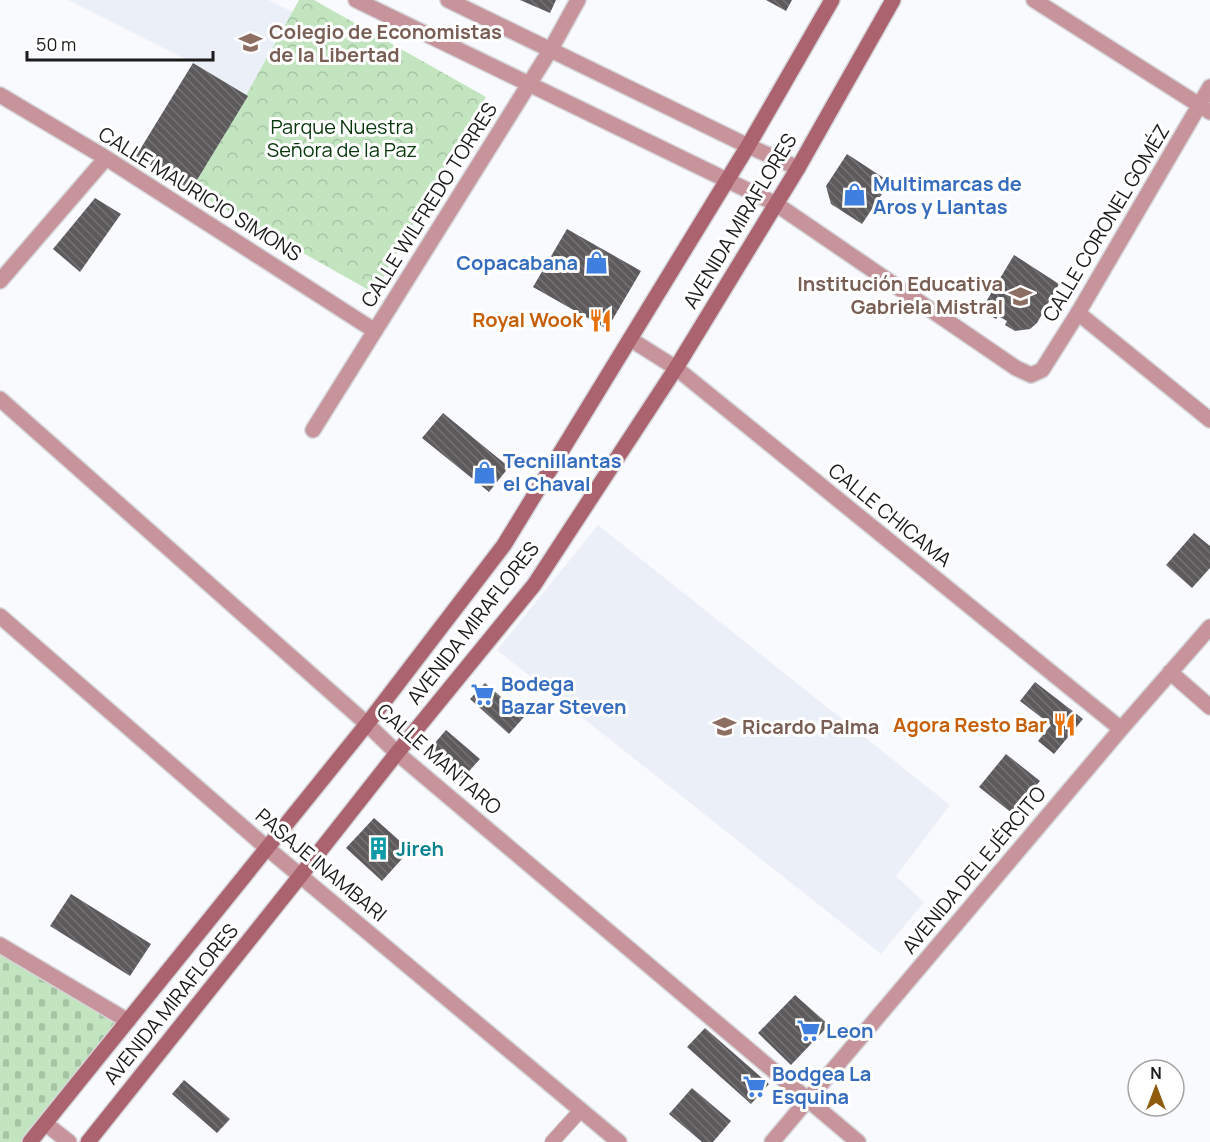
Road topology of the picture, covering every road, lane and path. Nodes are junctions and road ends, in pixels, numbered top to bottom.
1 (356, 0) edge
2 (448, 0) edge
3 (578, 0) edge
4 (832, 0) edge
5 (893, 0) edge
6 (1034, 0) edge
7 (551, 49) junction
8 (529, 84) junction
9 (1210, 87) edge
10 (0, 95) edge
11 (1205, 109) edge
12 (748, 146) junction
13 (106, 158) junction
14 (798, 168) junction
15 (726, 180) junction
16 (776, 204) junction
17 (0, 281) edge
18 (1078, 313) junction
19 (375, 331) junction
20 (630, 339) junction
21 (676, 368) junction
22 (0, 399) edge
23 (1210, 420) edge
24 (313, 430) dead end
25 (0, 616) edge
26 (1210, 627) edge
27 (1170, 672) junction
28 (1210, 708) edge
29 (367, 724) junction
30 (1120, 729) junction
31 (397, 753) junction
32 (267, 848) junction
33 (301, 875) junction
34 (0, 945) edge
35 (128, 1021) junction
36 (808, 1100) junction
37 (581, 1110) junction
38 (46, 1124) junction
39 (30, 1142) edge
40 (69, 1142) edge
41 (88, 1142) edge
42 (552, 1142) edge
43 (619, 1142) edge
44 (772, 1142) edge
45 (858, 1142) edge

1 - 8 street
2 - 7 street
3 - 7 street, CALLE WILFREDO TORRES
4 - 12 main road, AVENIDA MIRAFLORES
5 - 14 main road, AVENIDA MIRAFLORES
6 - 11 street
7 - 8 street, CALLE WILFREDO TORRES
7 - 12 street
8 - 15 street
8 - 19 street, CALLE WILFREDO TORRES
9 - 11 street, CALLE CORONEL GOMÉZ
10 - 13 street, CALLE MAURICIO SIMONS
11 - 18 street, CALLE CORONEL GOMÉZ
12 - 14 street
12 - 15 main road, AVENIDA MIRAFLORES
13 - 17 street
13 - 19 street, CALLE MAURICIO SIMONS
14 - 16 main road, AVENIDA MIRAFLORES
15 - 16 street
15 - 20 main road, AVENIDA MIRAFLORES
16 - 18 street, CALLE CORONEL GOMÉZ
16 - 21 main road, AVENIDA MIRAFLORES
18 - 23 street
19 - 24 street, CALLE WILFREDO TORRES
20 - 21 street, CALLE CHICAMA
20 - 29 main road, AVENIDA MIRAFLORES
21 - 30 street, CALLE CHICAMA
21 - 31 main road, AVENIDA MIRAFLORES
22 - 29 street, CALLE MANTARO
25 - 32 street, PASAJE INAMBARI
26 - 27 street, AVENIDA DEL EJÉRCITO
27 - 28 street
27 - 30 street, AVENIDA DEL EJÉRCITO
29 - 31 street, CALLE MANTARO
29 - 32 main road, AVENIDA MIRAFLORES
30 - 36 street, AVENIDA DEL EJÉRCITO
31 - 33 main road, AVENIDA MIRAFLORES
31 - 36 street, CALLE MANTARO
32 - 33 street, PASAJE INAMBARI
32 - 35 main road, AVENIDA MIRAFLORES
33 - 37 street, PASAJE INAMBARI
33 - 41 main road, AVENIDA MIRAFLORES
34 - 35 street
35 - 38 main road, AVENIDA MIRAFLORES
36 - 44 street, AVENIDA DEL EJÉRCITO
36 - 45 street, CALLE MANTARO
37 - 42 lane
37 - 43 street, PASAJE INAMBARI
38 - 39 main road, AVENIDA MIRAFLORES
38 - 40 street

